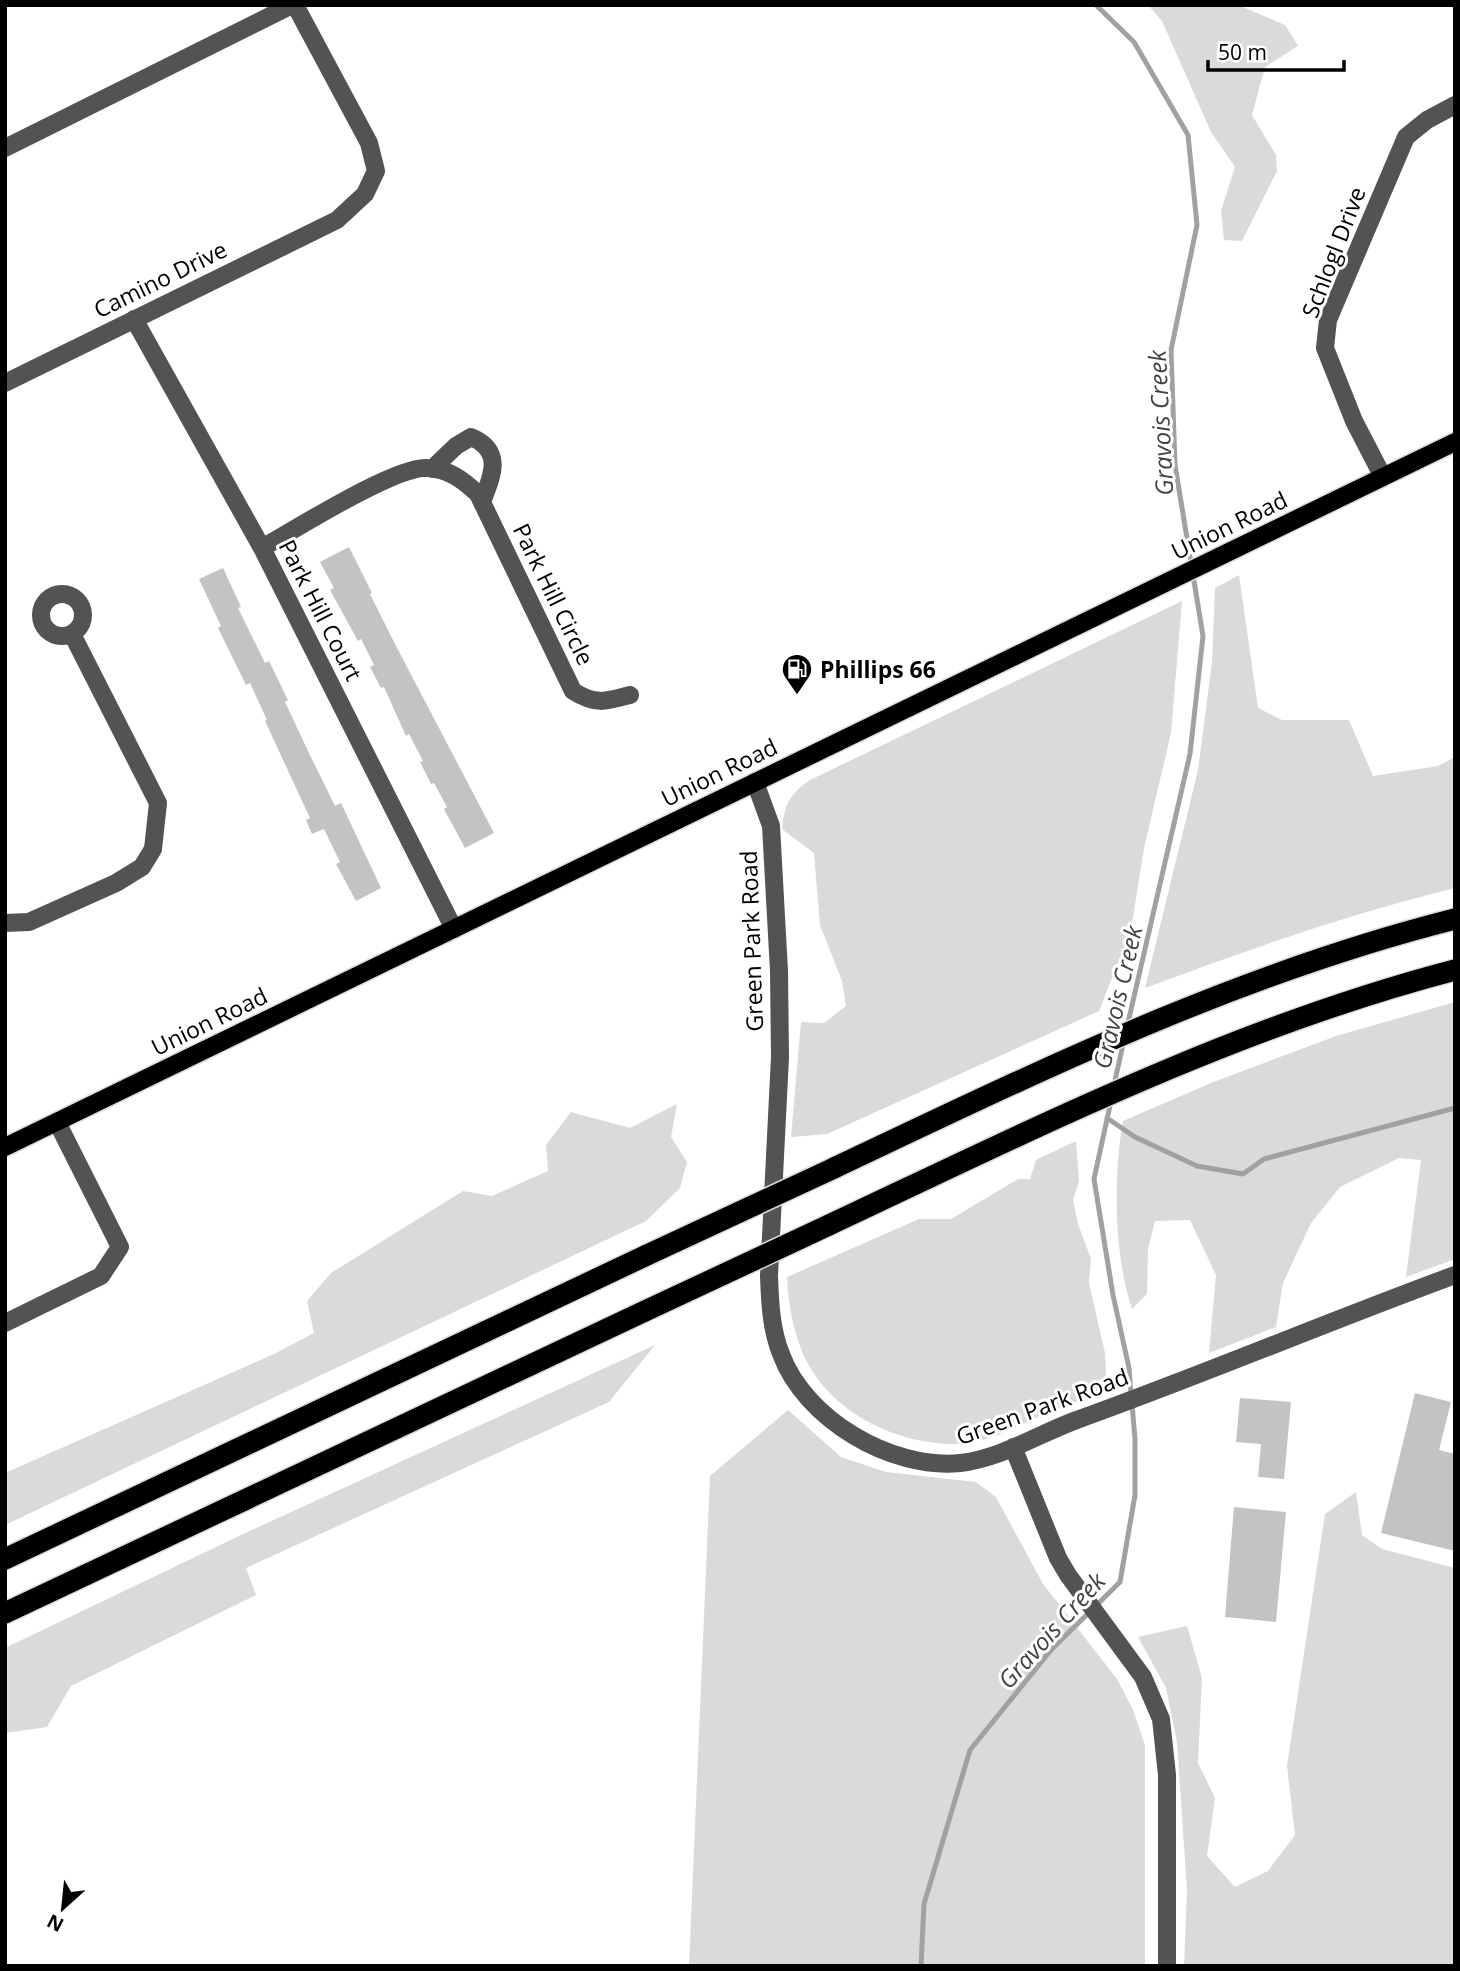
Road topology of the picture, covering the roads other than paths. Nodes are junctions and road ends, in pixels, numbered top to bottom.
1 (293, 5) edge
2 (1455, 106) edge
3 (5, 148) edge
4 (134, 319) junction
5 (5, 383) edge
6 (1455, 442) edge
7 (432, 469) junction
8 (1383, 477) junction
9 (482, 502) junction
10 (262, 548) junction
11 (72, 634) dead end
12 (630, 695) dead end
13 (755, 782) junction
14 (1455, 919) edge
15 (5, 923) edge
16 (454, 929) junction
17 (1455, 970) edge
18 (57, 1122) junction
19 (5, 1147) edge
20 (1452, 1281) edge
21 (5, 1323) edge
22 (1013, 1447) junction
23 (5, 1559) edge
24 (5, 1613) edge
25 (1167, 1966) edge

1 - 3 street
1 - 4 street, Camino Drive
2 - 8 street, Schlogl Drive
4 - 5 street, Camino Drive
4 - 10 street, Park Hill Court
6 - 8 main road, Union Road
7 - 9 street, Park Hill Circle
7 - 9 street
7 - 10 street, Park Hill Circle
8 - 13 main road, Union Road
9 - 12 street, Park Hill Circle
10 - 16 street, Park Hill Court
11 - 15 street
13 - 16 main road, Union Road
13 - 22 street, Green Park Road
14 - 23 highway, bridge
16 - 18 main road, Union Road
17 - 24 highway, bridge
18 - 19 main road, Union Road
18 - 21 street
20 - 22 street, Green Park Road
22 - 25 street

